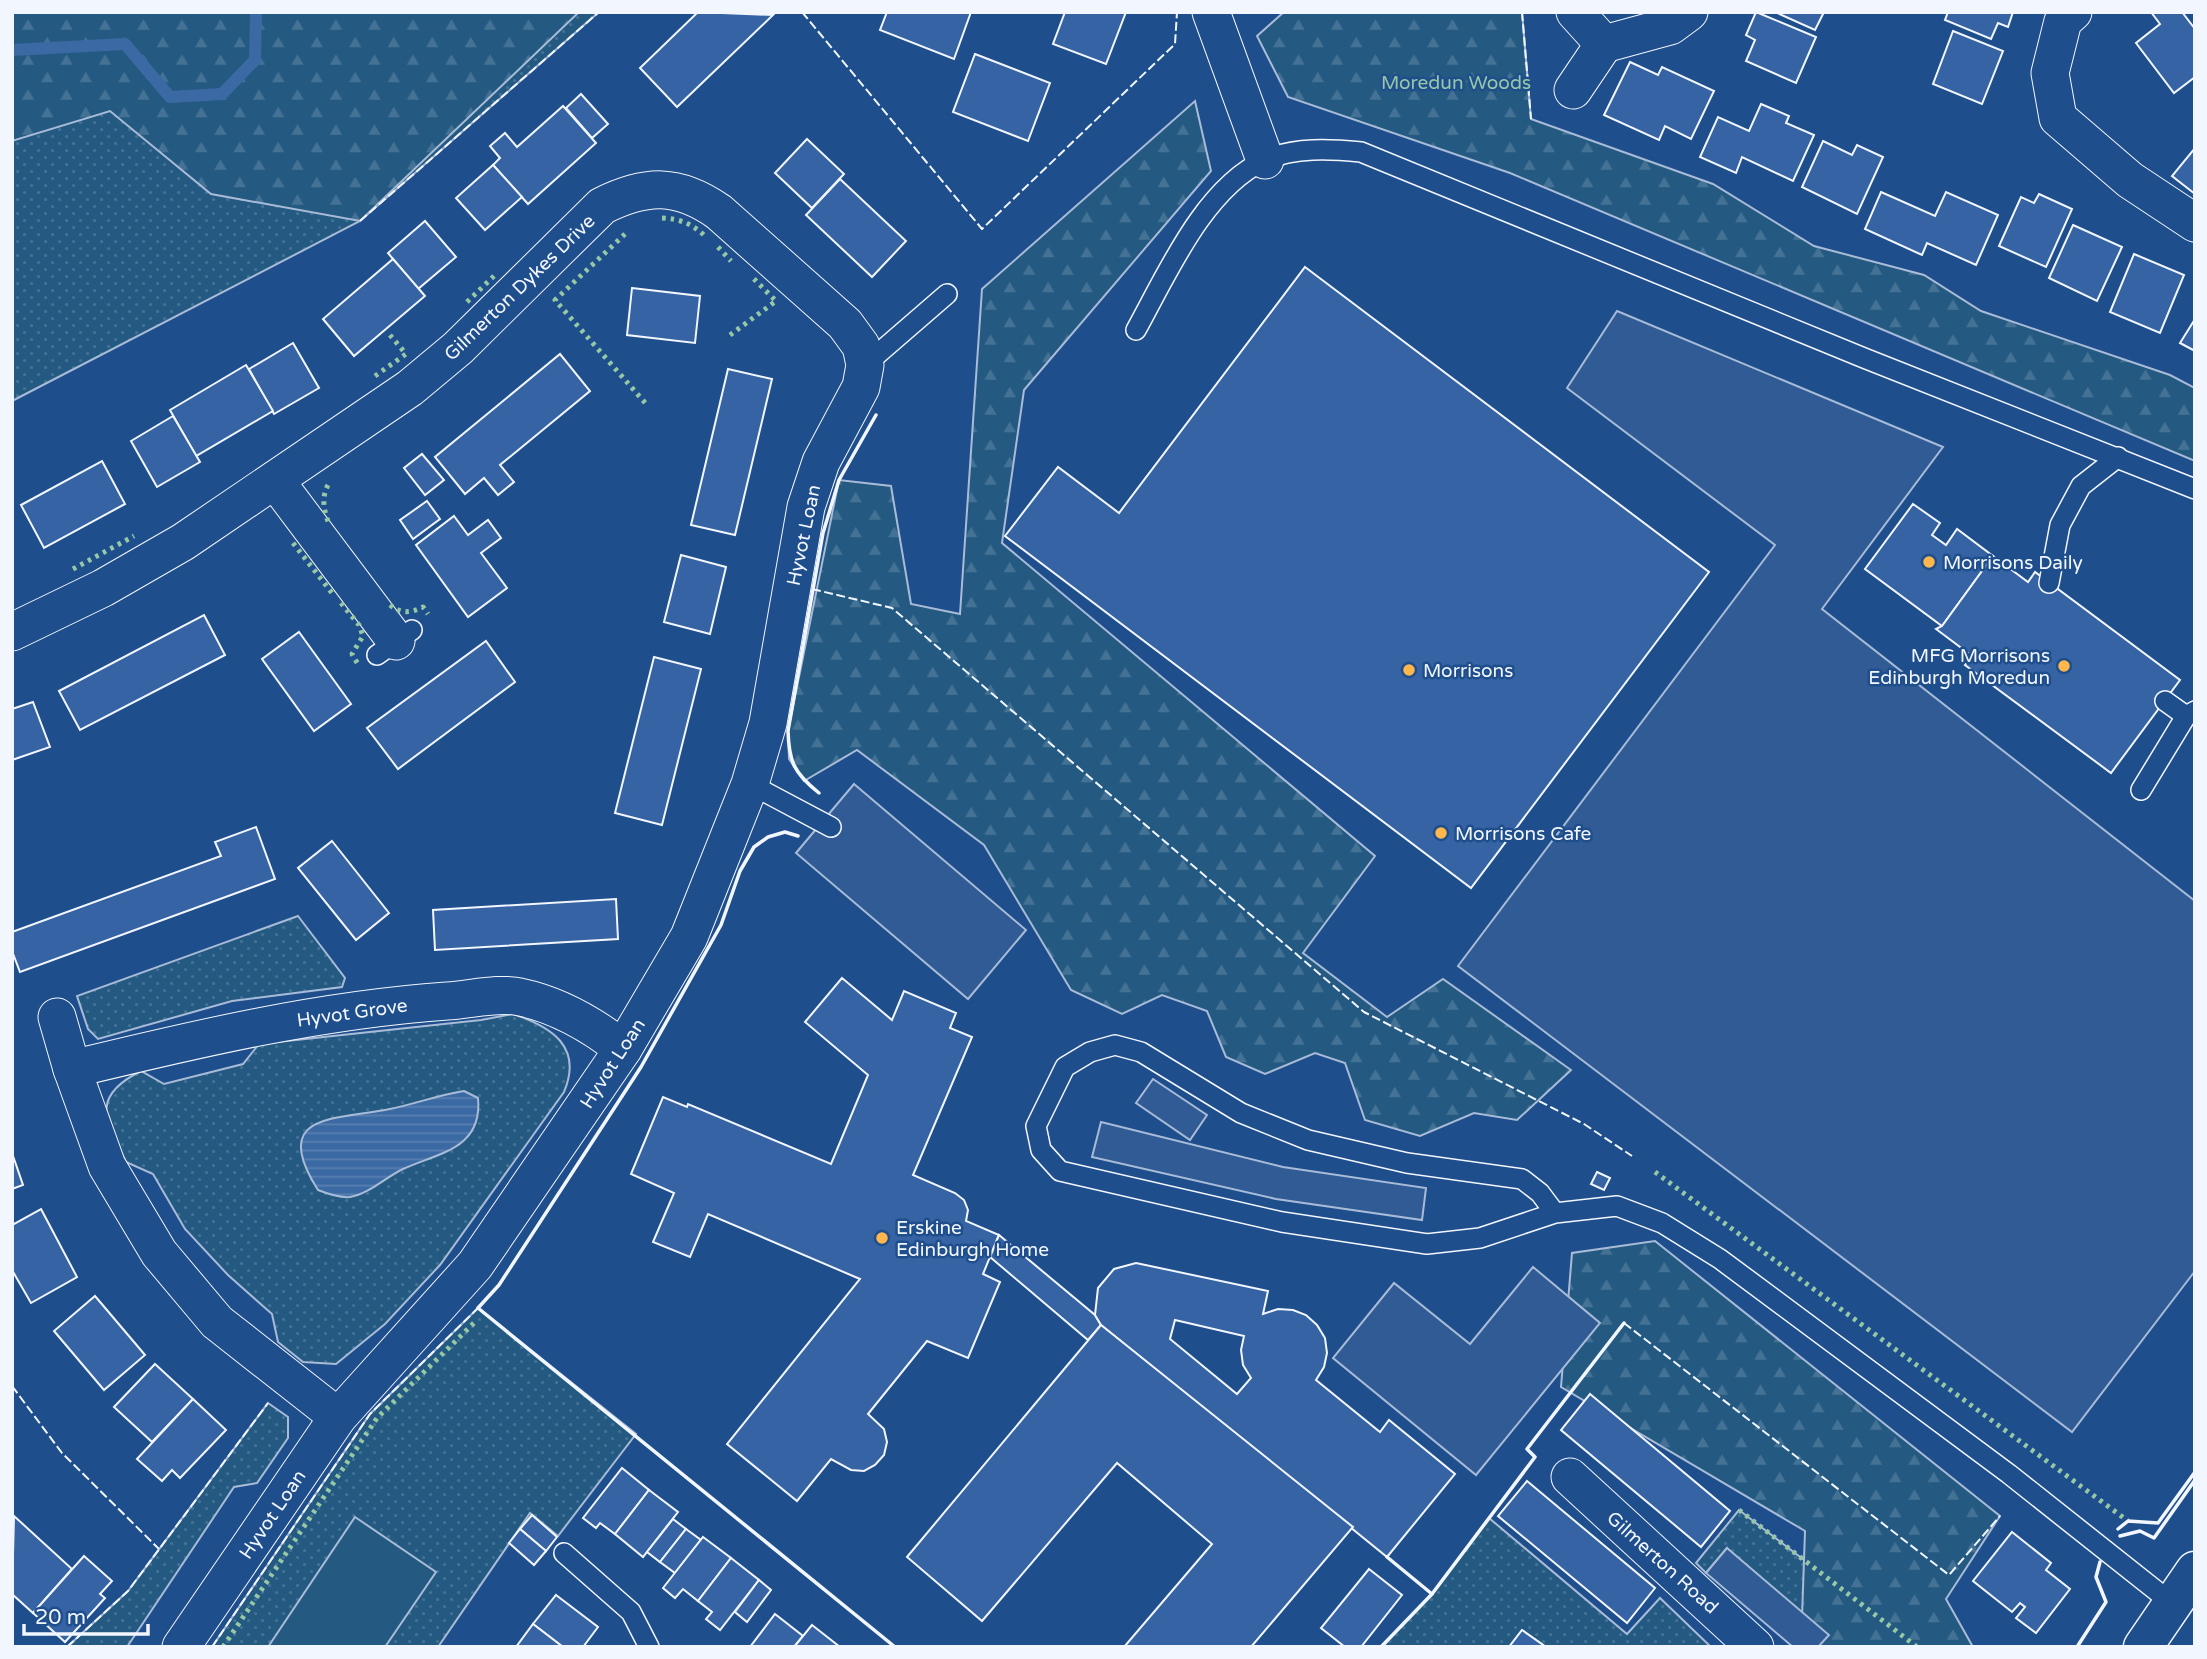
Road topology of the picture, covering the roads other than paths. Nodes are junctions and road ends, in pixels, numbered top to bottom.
1 (1211, 12) edge
2 (1575, 12) edge
3 (1689, 12) edge
4 (2073, 12) edge
5 (1604, 44) junction
6 (1573, 90) dead end
7 (1265, 160) junction
8 (2195, 223) edge
9 (947, 294) dead end
10 (1136, 330) dead end
11 (863, 376) junction
12 (2118, 457) junction
13 (275, 480) junction
14 (2195, 489) edge
15 (2049, 583) dead end
16 (12, 632) edge
17 (395, 642) dead end
18 (2165, 701) dead end
19 (2190, 714) edge
20 (750, 784) junction
21 (2141, 790) dead end
22 (831, 827) dead end
23 (57, 1017) dead end
24 (624, 1049) junction
25 (72, 1069) junction
26 (1555, 1213) junction
27 (338, 1418) junction
28 (1570, 1477) dead end
29 (564, 1553) dead end
30 (2195, 1571) edge
31 (2173, 1604) junction
32 (181, 1647) edge
33 (649, 1647) edge
34 (1755, 1647) edge
35 (2143, 1647) edge

1 - 7 street
2 - 5 street
3 - 5 street
4 - 8 street
5 - 6 street
7 - 10 lane
7 - 12 lane
9 - 11 lane
11 - 13 street, Gilmerton Dykes Drive
11 - 20 street, Hyvot Loan
12 - 14 lane
12 - 15 lane
13 - 16 street, Gilmerton Dykes Drive
13 - 17 street
18 - 19 lane
19 - 21 lane
20 - 22 lane
20 - 24 street, Hyvot Loan
23 - 25 street
24 - 25 street, Hyvot Grove
24 - 27 street, Hyvot Loan
25 - 27 street
26 - 26 lane
26 - 31 lane
27 - 32 street, Hyvot Loan
28 - 34 street, Gilmerton Road
29 - 33 lane
30 - 31 main road
31 - 35 main road

